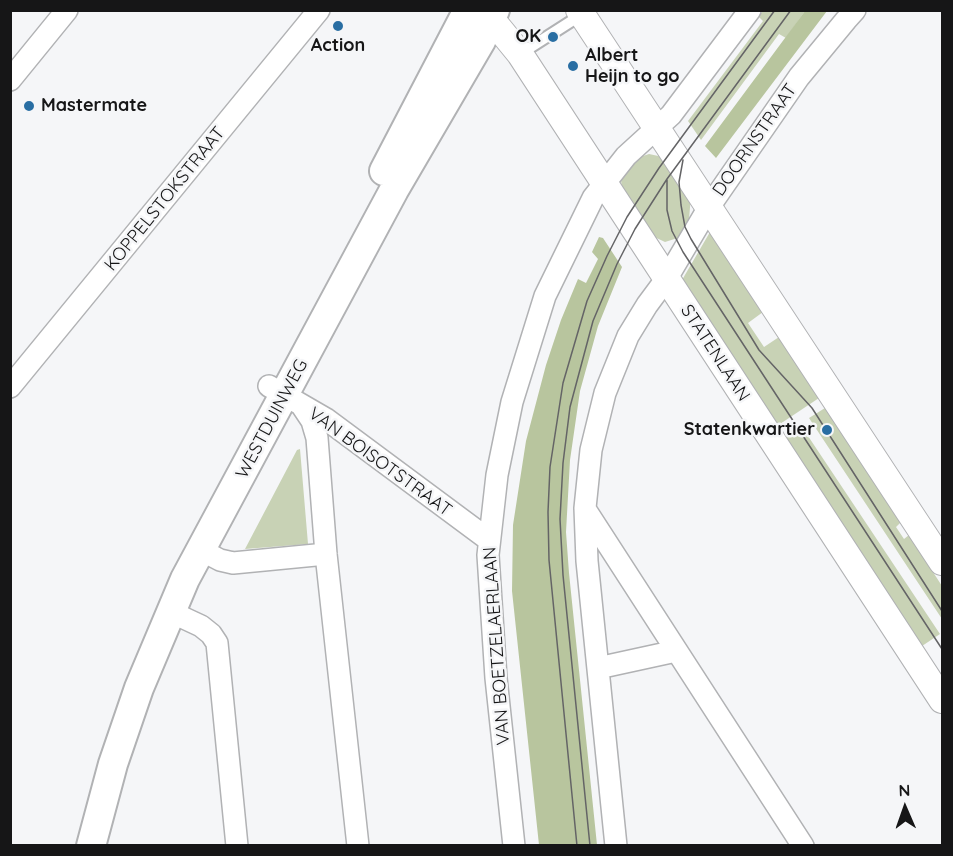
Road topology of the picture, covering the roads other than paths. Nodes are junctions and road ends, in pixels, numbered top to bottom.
1 (67, 10) edge
2 (319, 10) edge
3 (750, 10) edge
4 (855, 10) edge
5 (484, 13) edge
6 (580, 13) edge
7 (520, 54) junction
8 (10, 80) edge
9 (657, 129) junction
10 (604, 183) junction
11 (715, 198) junction
12 (667, 278) junction
13 (10, 387) edge
14 (285, 396) junction
15 (326, 419) junction
16 (316, 438) junction
17 (585, 508) junction
18 (489, 540) junction
19 (201, 550) junction
20 (326, 554) junction
21 (942, 558) edge
22 (171, 612) junction
23 (676, 651) junction
24 (598, 668) junction
25 (942, 700) edge
26 (72, 846) edge
27 (91, 846) edge
28 (237, 846) edge
29 (358, 846) edge
30 (513, 846) edge
31 (616, 846) edge
32 (803, 846) edge

1 - 8 street
2 - 13 street, KOPPELSTOKSTRAAT
3 - 9 street, VAN BOETZELAERLAAN
4 - 11 street, DOORNSTRAAT
5 - 7 street, STATENLAAN
5 - 14 main road, WESTDUINWEG
6 - 7 lane
6 - 9 street
7 - 10 street, STATENLAAN
9 - 10 street, VAN BOETZELAERLAAN
9 - 11 street
10 - 12 street, STATENLAAN
10 - 18 street, VAN BOETZELAERLAAN
11 - 12 street, DOORNSTRAAT
11 - 21 street
12 - 17 street
12 - 25 street, STATENLAAN
14 - 15 street, VAN BOISOTSTRAAT
14 - 16 street
14 - 19 main road, WESTDUINWEG
14 - 26 main road, WESTDUINWEG
15 - 16 street
15 - 18 street, VAN BOISOTSTRAAT
16 - 20 street
17 - 23 street
17 - 24 street
18 - 30 street, VAN BOETZELAERLAAN
19 - 20 street
19 - 22 main road, WESTDUINWEG
20 - 29 street
22 - 27 main road, WESTDUINWEG
22 - 28 street
23 - 24 street
23 - 32 street
24 - 31 street

